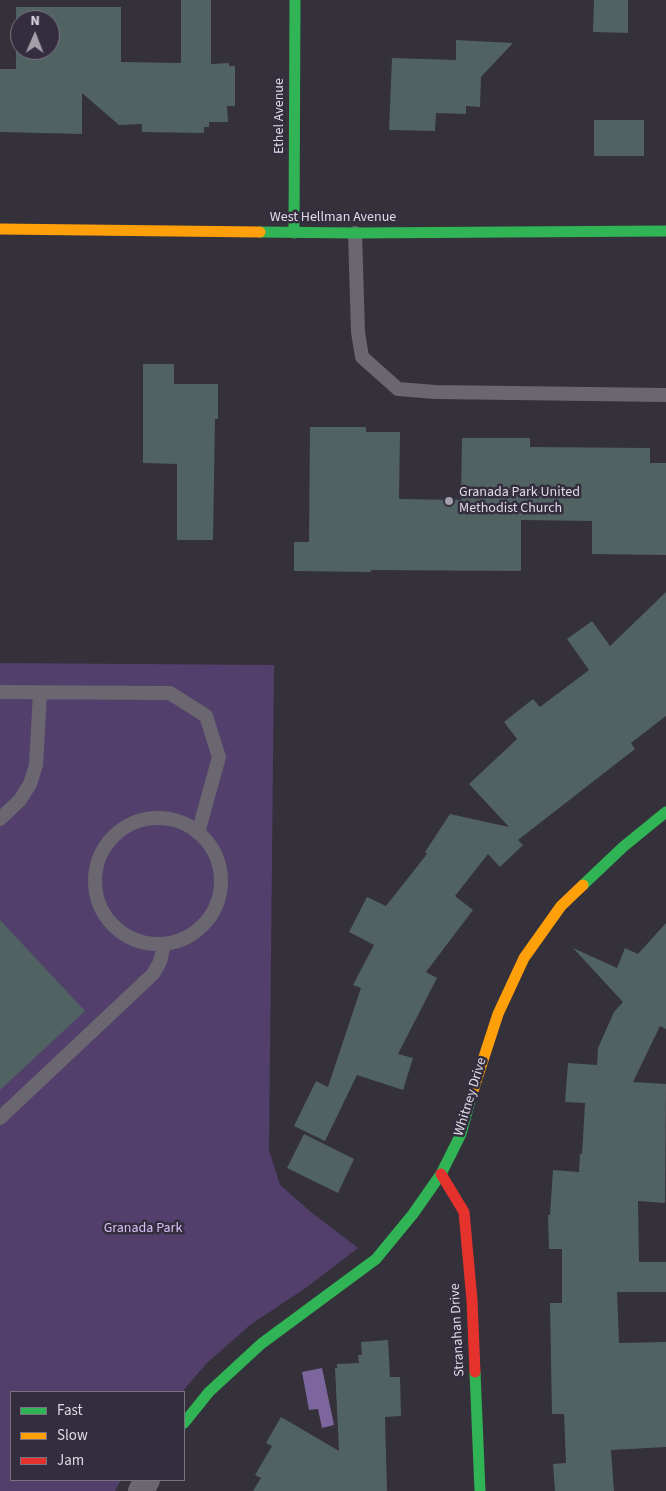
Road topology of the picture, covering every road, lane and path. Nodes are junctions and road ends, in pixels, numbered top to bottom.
1 (294, 0) edge
2 (0, 229) edge
3 (666, 231) edge
4 (294, 233) junction
5 (355, 233) junction
6 (666, 395) edge
7 (0, 692) edge
8 (40, 692) junction
9 (666, 812) edge
10 (0, 819) edge
11 (198, 833) junction
12 (164, 945) junction
13 (0, 1118) edge
14 (441, 1174) junction
15 (185, 1422) edge
16 (480, 1491) edge

1 - 4 street, Ethel Avenue
2 - 4 street, West Hellman Avenue
3 - 5 street, West Hellman Avenue
4 - 5 street, West Hellman Avenue
5 - 6 lane
7 - 8 lane
8 - 10 lane
8 - 11 lane
9 - 14 street, Whitney Drive
11 - 12 lane
11 - 12 lane
12 - 13 lane
14 - 15 street, Whitney Drive
14 - 16 street, Stranahan Drive

